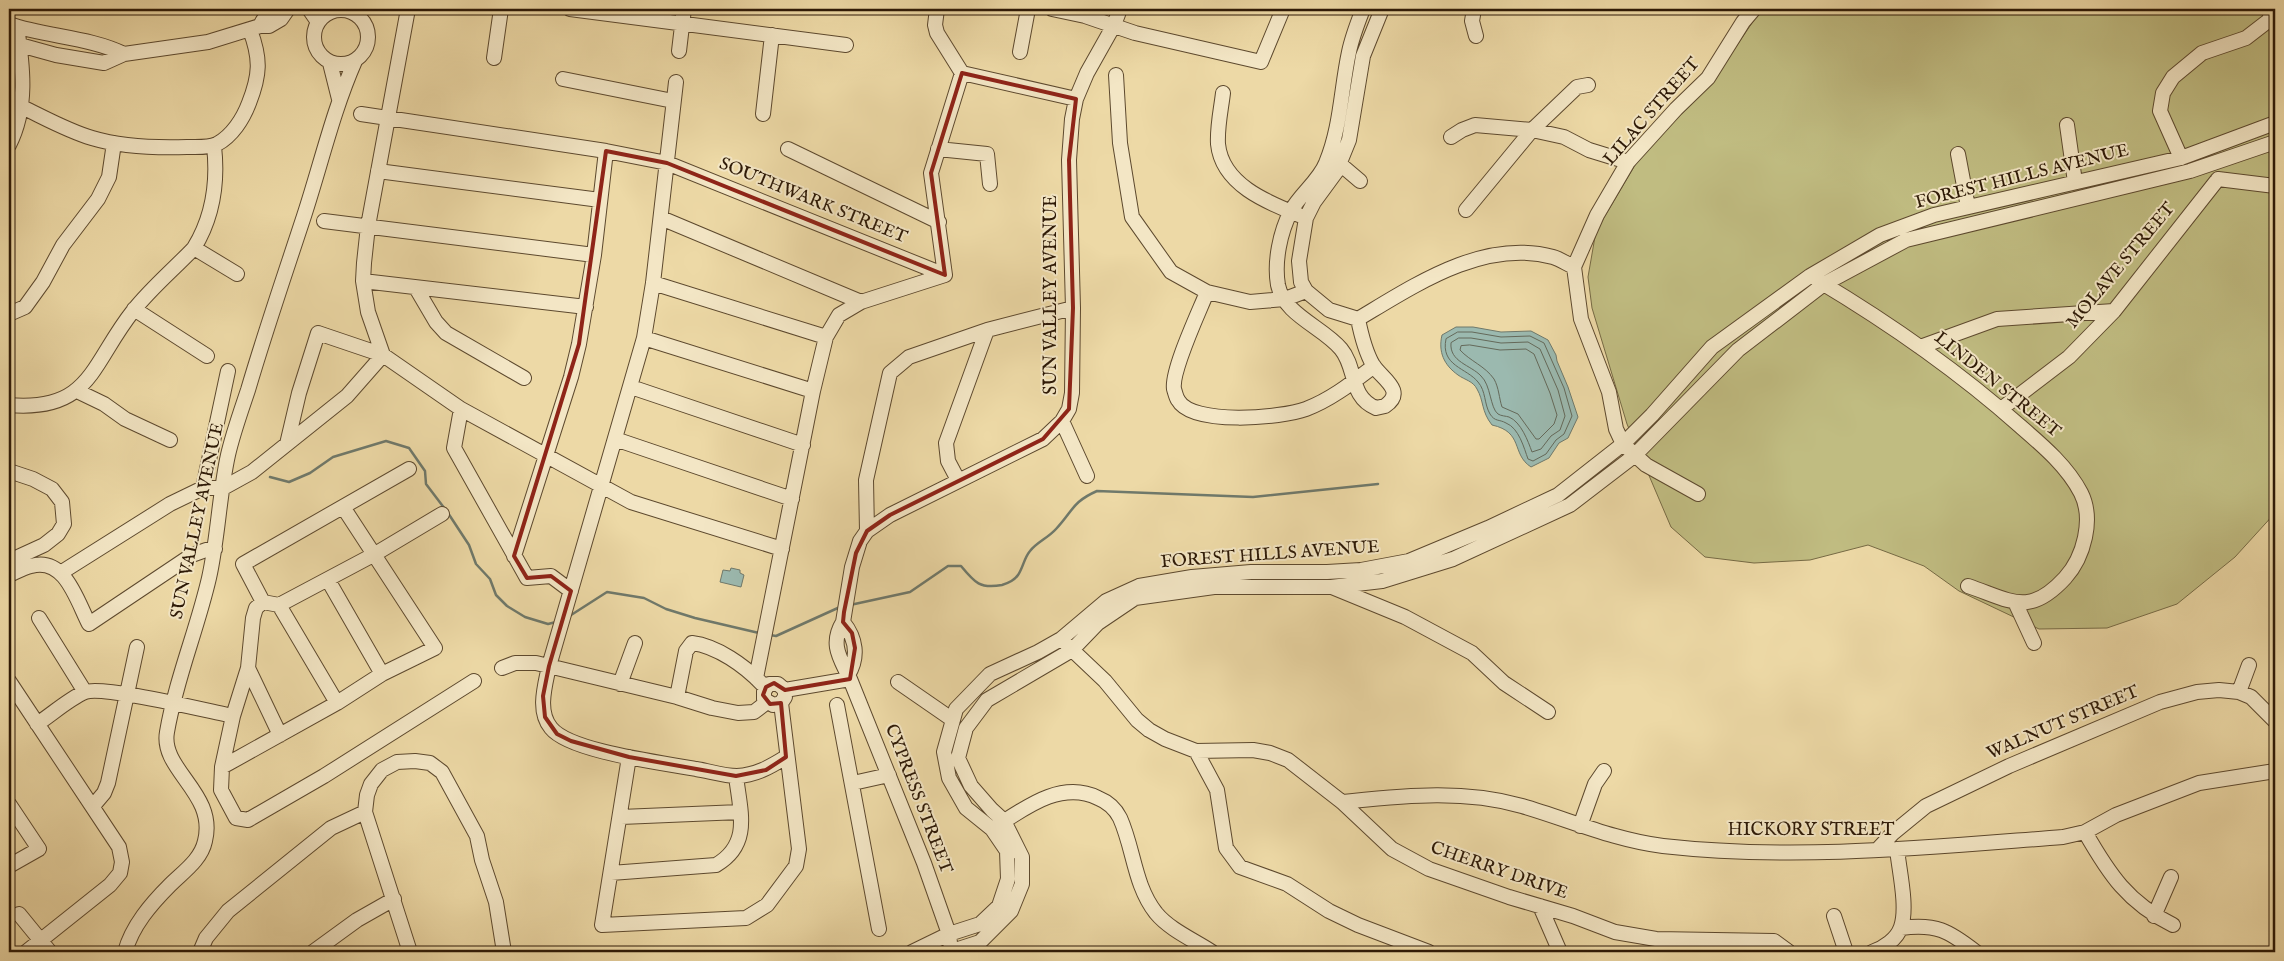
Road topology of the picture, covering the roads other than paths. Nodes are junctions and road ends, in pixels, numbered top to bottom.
1 (287, 9) edge
2 (308, 9) edge
3 (405, 9) edge
4 (501, 9) edge
5 (570, 9) edge
6 (684, 9) edge
7 (936, 9) edge
8 (1028, 9) edge
9 (1052, 9) edge
10 (1120, 9) edge
11 (1283, 9) edge
12 (1363, 9) edge
13 (1382, 9) edge
14 (1474, 9) edge
15 (1754, 9) edge
16 (2275, 9) edge
17 (324, 15) edge
18 (360, 15) edge
19 (682, 24) junction
20 (1114, 25) junction
21 (13, 26) edge
22 (255, 28) junction
23 (772, 35) junction
24 (1476, 36) dead end
25 (14, 44) edge
26 (846, 45) dead end
27 (679, 51) dead end
28 (1020, 52) dead end
29 (124, 54) junction
30 (494, 58) dead end
31 (355, 60) junction
32 (330, 62) junction
33 (962, 73) junction
34 (1116, 75) dead end
35 (563, 79) dead end
36 (676, 82) dead end
37 (1588, 85) dead end
38 (1223, 93) dead end
39 (339, 99) junction
40 (1076, 99) junction
41 (674, 101) junction
42 (22, 107) junction
43 (361, 114) dead end
44 (763, 114) dead end
45 (387, 118) junction
46 (2275, 123) edge
47 (2067, 125) dead end
48 (1532, 130) junction
49 (1451, 137) dead end
50 (2275, 142) edge
51 (114, 143) junction
52 (9, 145) edge
53 (214, 146) junction
54 (788, 149) dead end
55 (938, 149) junction
56 (2207, 149) junction
57 (606, 151) junction
58 (1958, 154) dead end
59 (2181, 158) junction
60 (1628, 162) junction
61 (667, 163) junction
62 (2212, 163) junction
63 (1340, 164) junction
64 (378, 172) junction
65 (2218, 179) junction
66 (1360, 180) dead end
67 (2075, 182) junction
68 (990, 184) dead end
69 (2275, 186) edge
70 (600, 200) junction
71 (1968, 207) junction
72 (1466, 210) dead end
73 (1291, 212) junction
74 (660, 218) junction
75 (1306, 218) junction
76 (324, 221) dead end
77 (939, 222) junction
78 (368, 226) junction
79 (194, 248) junction
80 (594, 255) junction
81 (1574, 267) junction
82 (237, 274) dead end
83 (946, 275) junction
84 (1810, 276) junction
85 (363, 281) junction
86 (653, 283) junction
87 (1824, 284) junction
88 (416, 288) junction
89 (1306, 291) junction
90 (1207, 292) junction
91 (1285, 299) junction
92 (861, 302) junction
93 (586, 307) junction
94 (1073, 308) junction
95 (134, 309) junction
96 (2114, 311) junction
97 (9, 314) edge
98 (1339, 314) junction
99 (1358, 319) junction
100 (987, 330) junction
101 (1321, 332) junction
102 (826, 336) junction
103 (1361, 336) junction
104 (644, 338) junction
105 (1920, 346) junction
106 (1340, 348) junction
107 (383, 355) junction
108 (208, 356) dead end
109 (1374, 366) junction
110 (228, 371) dead end
111 (524, 378) dead end
112 (1353, 382) junction
113 (631, 387) junction
114 (77, 391) junction
115 (813, 391) junction
116 (9, 405) edge
117 (462, 409) junction
118 (2001, 409) junction
119 (1062, 421) junction
120 (615, 439) junction
121 (170, 440) dead end
122 (287, 444) junction
123 (1623, 444) junction
124 (803, 445) junction
125 (545, 453) junction
126 (1634, 456) junction
127 (409, 469) dead end
128 (9, 471) edge
129 (1087, 476) dead end
130 (958, 480) junction
131 (602, 487) junction
132 (203, 488) junction
133 (223, 488) junction
134 (1698, 494) dead end
135 (792, 499) junction
136 (343, 507) junction
137 (442, 514) dead end
138 (867, 531) junction
139 (215, 549) junction
140 (782, 550) junction
141 (375, 554) junction
142 (514, 556) junction
143 (9, 561) edge
144 (62, 572) junction
145 (1327, 572) junction
146 (9, 574) edge
147 (328, 580) junction
148 (1330, 586) junction
149 (1968, 586) dead end
150 (569, 596) junction
151 (263, 602) junction
152 (2015, 602) junction
153 (279, 605) junction
154 (843, 617) junction
155 (39, 618) dead end
156 (1061, 639) junction
157 (635, 643) dead end
158 (2034, 643) dead end
159 (137, 647) dead end
160 (1072, 650) junction
161 (2249, 665) dead end
162 (549, 666) junction
163 (248, 668) junction
164 (502, 668) dead end
165 (382, 674) junction
166 (849, 677) junction
167 (9, 681) edge
168 (474, 681) dead end
169 (761, 682) junction
170 (898, 682) dead end
171 (620, 684) junction
172 (85, 692) junction
173 (2239, 692) junction
174 (127, 694) junction
175 (677, 697) junction
176 (777, 699) junction
177 (337, 703) junction
178 (173, 704) junction
179 (837, 705) dead end
180 (1548, 712) dead end
181 (233, 716) junction
182 (953, 720) junction
183 (2275, 721) edge
184 (37, 724) junction
185 (280, 735) junction
186 (1196, 750) junction
187 (629, 757) junction
188 (786, 758) junction
189 (222, 768) junction
190 (1604, 770) dead end
191 (2275, 771) edge
192 (889, 775) junction
193 (736, 776) junction
194 (852, 784) junction
195 (1342, 802) junction
196 (9, 804) edge
197 (94, 806) junction
198 (365, 812) junction
199 (740, 812) junction
200 (621, 817) junction
201 (998, 825) junction
202 (1580, 826) junction
203 (2085, 832) junction
204 (1897, 849) junction
205 (1877, 850) junction
206 (9, 866) edge
207 (612, 873) junction
208 (2171, 878) dead end
209 (394, 899) junction
210 (1540, 906) junction
211 (19, 914) dead end
212 (1834, 916) dead end
213 (2154, 916) junction
214 (2173, 925) dead end
215 (1901, 928) junction
216 (879, 929) dead end
217 (949, 934) junction
218 (45, 947) edge
219 (1193, 947) edge
220 (1878, 951) edge
221 (26, 952) edge
222 (125, 952) edge
223 (200, 952) edge
224 (313, 952) edge
225 (410, 952) edge
226 (504, 952) edge
227 (912, 952) edge
228 (950, 952) edge
229 (1212, 952) edge
230 (1429, 952) edge
231 (1560, 952) edge
232 (1789, 952) edge
233 (1846, 952) edge
234 (1976, 952) edge

1 - 22 street
2 - 17 street
3 - 45 street
4 - 30 street
5 - 19 street
6 - 19 street
7 - 33 street
8 - 28 street
9 - 20 street
10 - 20 street, SUN VALLEY AVENUE
11 - 20 street
12 - 73 street
13 - 63 street
14 - 24 street
15 - 60 street, LILAC STREET
16 - 59 street
17 - 18 street
17 - 32 street
18 - 31 street
19 - 23 street
19 - 27 street
20 - 40 street, SUN VALLEY AVENUE
21 - 25 street
21 - 29 street
22 - 29 street
22 - 53 street
23 - 26 street
23 - 44 street
25 - 29 street
25 - 42 street
31 - 32 street
31 - 39 street, SUN VALLEY AVENUE
32 - 39 street
33 - 40 street
33 - 55 street
34 - 90 street
35 - 41 street
36 - 41 street
37 - 48 street
38 - 73 street
39 - 133 street, SUN VALLEY AVENUE
40 - 94 street, SUN VALLEY AVENUE
41 - 61 street
42 - 51 street
42 - 52 street
43 - 45 street, SOUTHWARK STREET
45 - 57 street, SOUTHWARK STREET
45 - 64 street
46 - 56 street, FOREST HILLS AVENUE
47 - 67 street
48 - 49 street
48 - 60 street
48 - 72 street
50 - 62 street, FOREST HILLS AVENUE
51 - 53 street
51 - 97 street
53 - 79 street
54 - 77 street
55 - 68 street
55 - 77 street
56 - 59 street, FOREST HILLS AVENUE
56 - 62 street
57 - 61 street, SOUTHWARK STREET
57 - 70 street
58 - 71 street
59 - 67 street, FOREST HILLS AVENUE
60 - 81 street, LILAC STREET
61 - 74 street
61 - 83 street, SOUTHWARK STREET
62 - 65 street
62 - 87 street, FOREST HILLS AVENUE
63 - 66 street
63 - 75 street
64 - 70 street
64 - 78 street
65 - 69 street
65 - 96 street, MOLAVE STREET
67 - 71 street, FOREST HILLS AVENUE
70 - 80 street
71 - 84 street, FOREST HILLS AVENUE
73 - 75 street
73 - 91 street
74 - 86 street
74 - 92 street
75 - 89 street
76 - 78 street
77 - 83 street
78 - 80 street
78 - 85 street
79 - 82 street
79 - 95 street
80 - 93 street
81 - 99 street
81 - 123 street
83 - 92 street
84 - 87 street, LINDEN STREET
84 - 123 street, FOREST HILLS AVENUE
85 - 88 street
85 - 107 street
86 - 102 street
86 - 104 street
87 - 105 street, LINDEN STREET
87 - 126 street, FOREST HILLS AVENUE
88 - 93 street
88 - 111 street
89 - 91 street
89 - 98 street
90 - 91 street
90 - 112 street
91 - 101 street
92 - 102 street
93 - 125 street
94 - 100 street
94 - 119 street, SUN VALLEY AVENUE
95 - 108 street
95 - 114 street
96 - 105 street
96 - 118 street, MOLAVE STREET
98 - 99 street
98 - 101 street
99 - 103 street
100 - 130 street
100 - 138 street
101 - 106 street
102 - 115 street
103 - 106 street
103 - 109 street
104 - 113 street
104 - 115 street
105 - 118 street, LINDEN STREET
106 - 112 street
107 - 117 street
107 - 122 street
107 - 122 street
109 - 112 street
109 - 112 street
110 - 132 street
113 - 120 street
113 - 124 street
114 - 116 street
114 - 121 street
115 - 124 street
117 - 125 street
117 - 142 street
118 - 152 street, LINDEN STREET
119 - 129 street
119 - 130 street, SUN VALLEY AVENUE
120 - 131 street
120 - 135 street
122 - 133 street
123 - 126 street
123 - 145 street, FOREST HILLS AVENUE
124 - 135 street
125 - 131 street
125 - 142 street
126 - 134 street
126 - 148 street, FOREST HILLS AVENUE
127 - 136 street
128 - 143 street
130 - 138 street, SUN VALLEY AVENUE
131 - 140 street
131 - 150 street
132 - 133 street
132 - 144 street
133 - 139 street, SUN VALLEY AVENUE
135 - 140 street
136 - 141 street
136 - 151 street
137 - 141 street
138 - 154 street, SUN VALLEY AVENUE
139 - 144 street
139 - 178 street, SUN VALLEY AVENUE
140 - 169 street
141 - 147 street
141 - 165 street
142 - 150 street
144 - 146 street
145 - 148 street
145 - 156 street, FOREST HILLS AVENUE
147 - 153 street
147 - 165 street
148 - 160 street, FOREST HILLS AVENUE
148 - 180 street
149 - 152 street, LINDEN STREET
150 - 162 street
151 - 153 street
151 - 163 street
152 - 158 street
153 - 177 street
154 - 166 street
154 - 166 street, SUN VALLEY AVENUE
155 - 172 street
156 - 160 street, CHERRY DRIVE
156 - 182 street, FOREST HILLS AVENUE
157 - 171 street
159 - 174 street
160 - 186 street, CHERRY DRIVE
160 - 201 street, FOREST HILLS AVENUE
161 - 173 street
162 - 164 street
162 - 171 street
162 - 187 street
163 - 181 street
163 - 185 street
165 - 177 street
166 - 176 street
166 - 192 street, CYPRESS STREET
167 - 184 street
168 - 189 street
169 - 175 street
169 - 176 street
169 - 176 street
170 - 182 street
171 - 175 street
172 - 174 street
172 - 184 street
173 - 183 street
173 - 205 street, WALNUT STREET
174 - 178 street
174 - 197 street
175 - 176 street
176 - 188 street
177 - 185 street
178 - 181 street
178 - 222 street, SUN VALLEY AVENUE
179 - 194 street
181 - 189 street
182 - 201 street, FOREST HILLS AVENUE
184 - 197 street
185 - 189 street
186 - 195 street, CHERRY DRIVE
186 - 230 street
187 - 193 street
187 - 200 street
188 - 193 street
188 - 207 street
190 - 202 street
191 - 203 street, HICKORY STREET
192 - 194 street
192 - 217 street, CYPRESS STREET
193 - 199 street
194 - 216 street
195 - 202 street, HICKORY STREET
195 - 210 street, CHERRY DRIVE
196 - 206 street
197 - 218 street
198 - 209 street
198 - 223 street
198 - 226 street
199 - 200 street
199 - 207 street
200 - 207 street
201 - 217 street, FOREST HILLS AVENUE
201 - 219 street
201 - 228 street, FOREST HILLS AVENUE
202 - 205 street, HICKORY STREET
203 - 204 street, HICKORY STREET
203 - 213 street
204 - 205 street, HICKORY STREET
204 - 215 street
208 - 213 street
209 - 224 street
209 - 225 street
210 - 231 street
210 - 232 street, CHERRY DRIVE
211 - 218 street
212 - 233 street
213 - 214 street
215 - 220 street
215 - 234 street
217 - 227 street, FOREST HILLS AVENUE
217 - 228 street, CYPRESS STREET
218 - 221 street
219 - 229 street

